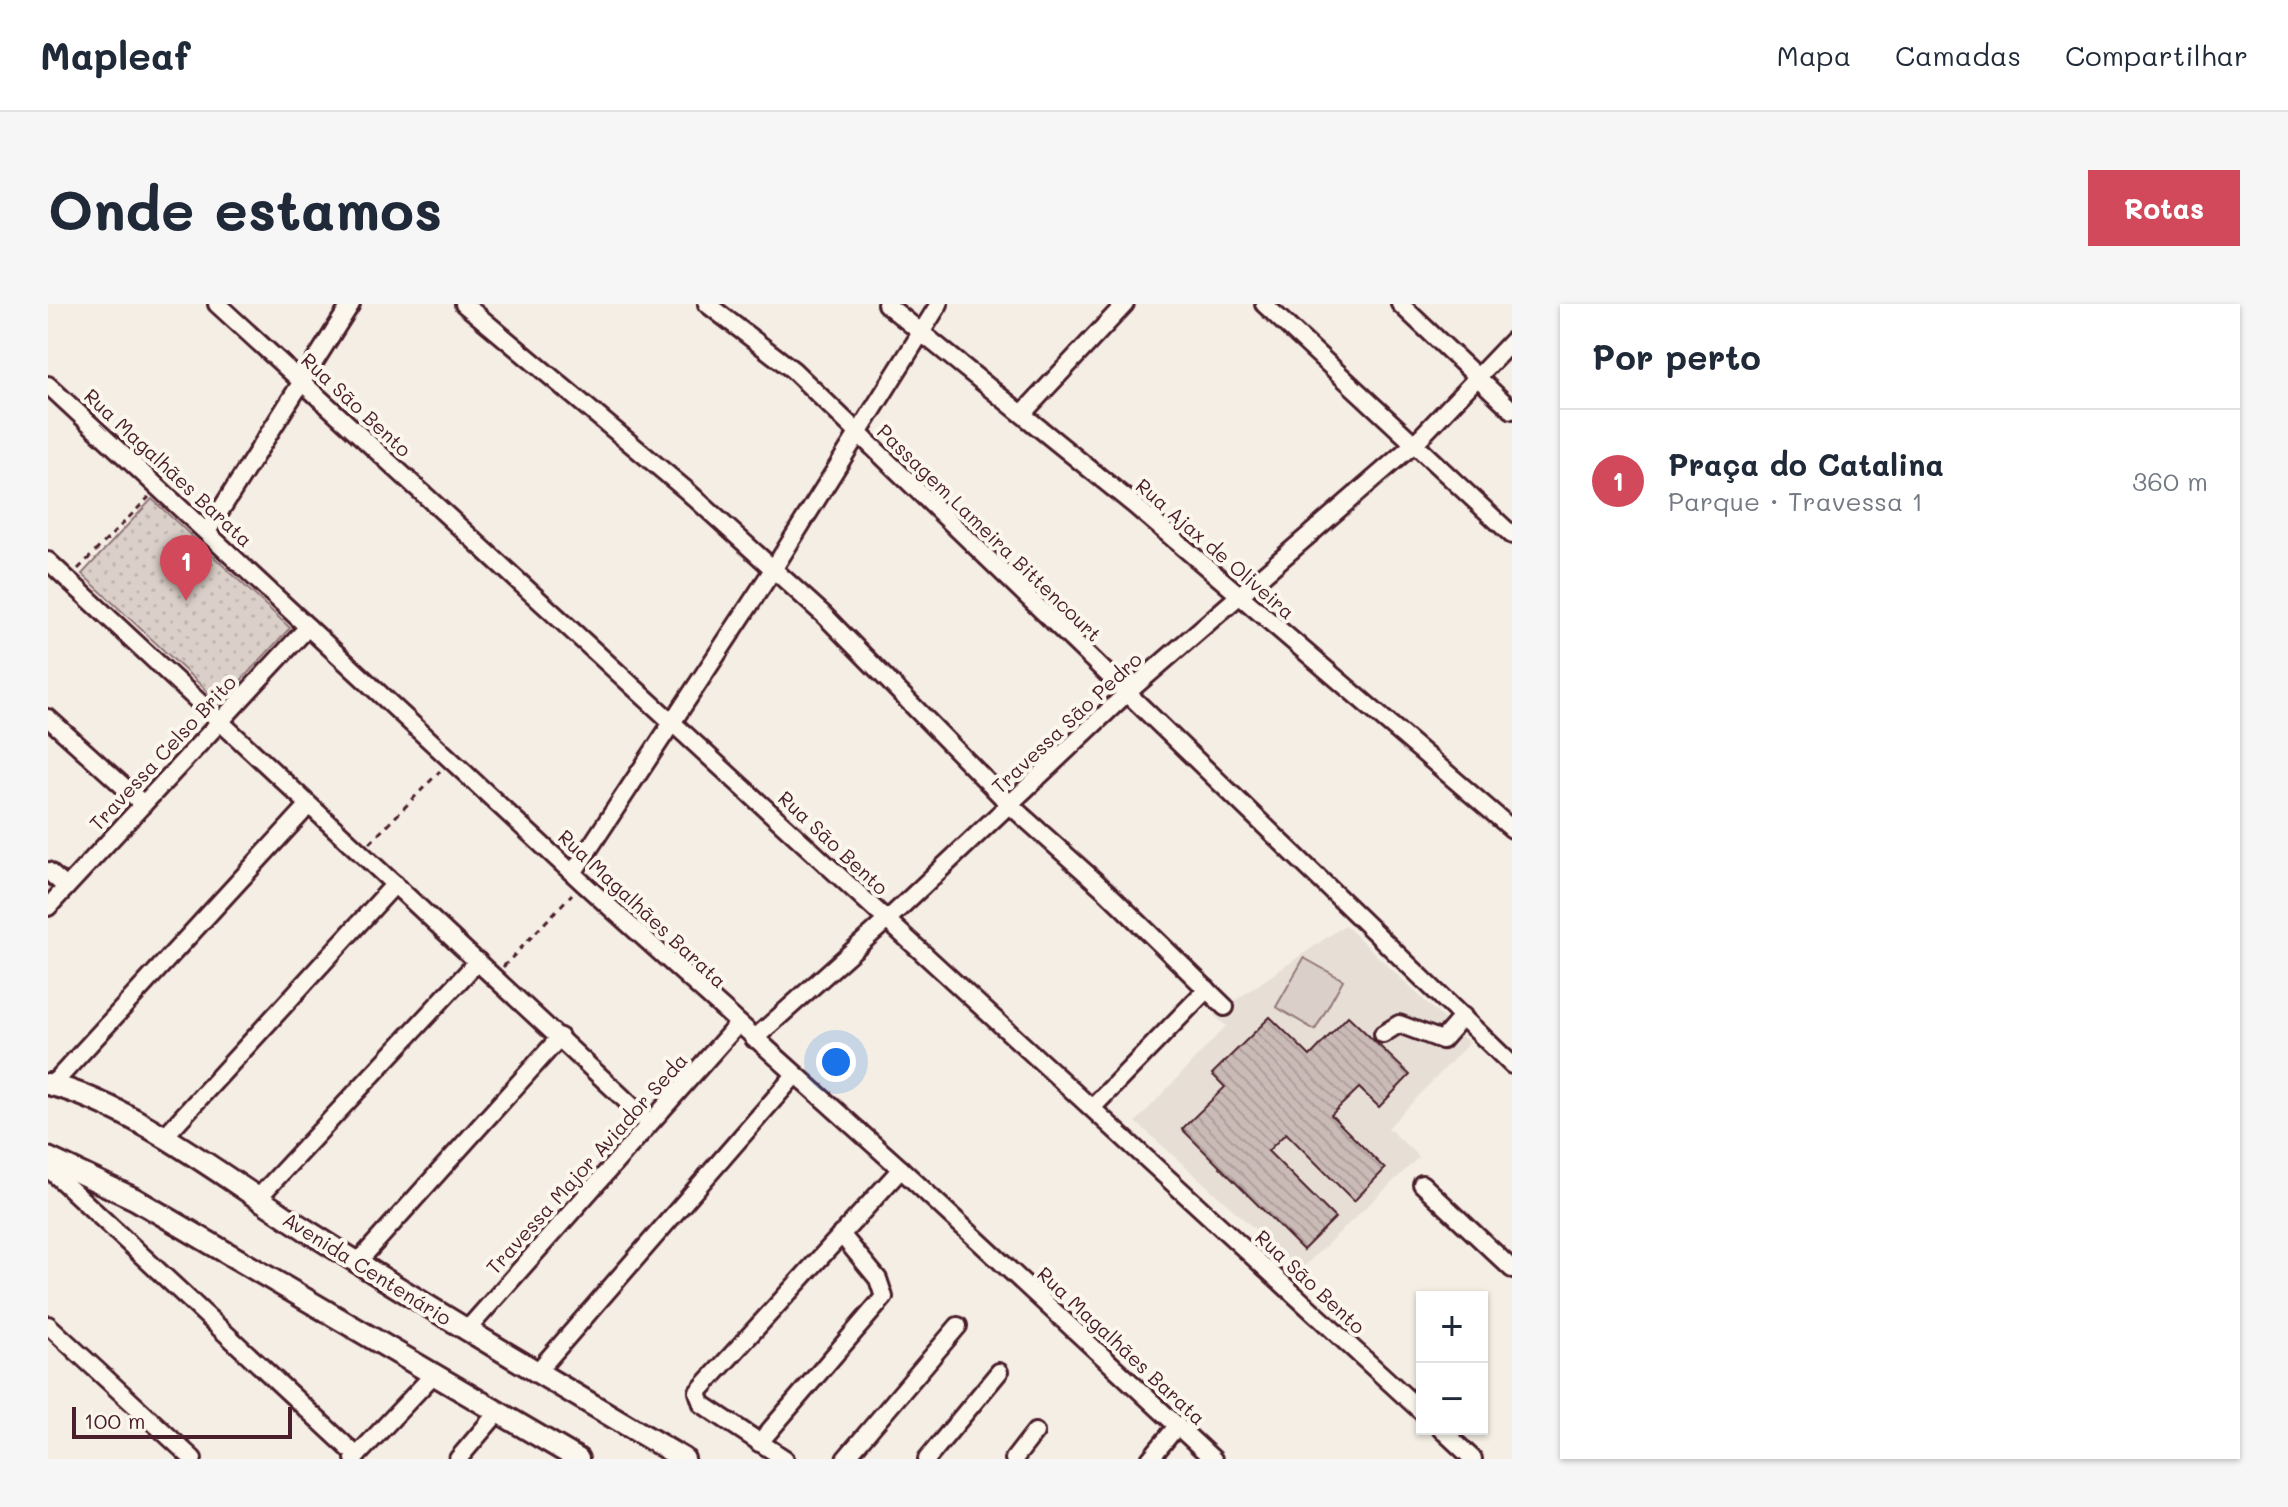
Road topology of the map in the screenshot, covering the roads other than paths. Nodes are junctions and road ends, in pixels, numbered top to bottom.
1 (217, 304) edge
2 (351, 304) edge
3 (464, 304) edge
4 (707, 304) edge
5 (886, 304) edge
6 (939, 304) edge
7 (1125, 304) edge
8 (1264, 304) edge
9 (1400, 304) edge
10 (922, 331) junction
11 (1512, 341) edge
12 (1477, 377) junction
13 (302, 382) junction
14 (48, 385) edge
15 (1512, 410) edge
16 (1023, 413) junction
17 (857, 434) junction
18 (1415, 443) junction
19 (208, 530) junction
20 (1512, 535) edge
21 (48, 561) edge
22 (774, 568) junction
23 (1238, 594) junction
24 (308, 627) junction
25 (1127, 693) junction
26 (48, 718) edge
27 (220, 721) junction
28 (673, 723) junction
29 (143, 804) junction
30 (1009, 804) junction
31 (308, 806) junction
32 (1512, 829) edge
33 (48, 871) edge
34 (578, 878) junction
35 (395, 884) junction
36 (66, 887) junction
37 (48, 907) edge
38 (887, 920) junction
39 (478, 961) junction
40 (1207, 989) junction
41 (1225, 1007) dead end
42 (1463, 1016) junction
43 (738, 1024) junction
44 (1383, 1034) dead end
45 (560, 1037) junction
46 (754, 1039) junction
47 (1512, 1065) edge
48 (795, 1075) junction
49 (50, 1085) edge
50 (1092, 1108) junction
51 (649, 1122) junction
52 (163, 1138) junction
53 (48, 1158) edge
54 (48, 1168) edge
55 (901, 1169) junction
56 (1422, 1184) dead end
57 (257, 1199) junction
58 (841, 1234) junction
59 (357, 1263) junction
60 (1512, 1269) edge
61 (48, 1325) edge
62 (958, 1326) dead end
63 (466, 1331) junction
64 (537, 1372) junction
65 (999, 1372) dead end
66 (433, 1375) junction
67 (1416, 1406) edge
68 (498, 1412) junction
69 (1177, 1426) junction
70 (1035, 1432) dead end
71 (1447, 1435) edge
72 (759, 1443) junction
73 (356, 1458) edge
74 (193, 1459) edge
75 (458, 1459) edge
76 (578, 1459) edge
77 (684, 1459) edge
78 (785, 1459) edge
79 (845, 1459) edge
80 (927, 1459) edge
81 (1014, 1459) edge
82 (1150, 1459) edge
83 (1213, 1459) edge
84 (1473, 1459) edge

1 - 13 street, Rua São Bento
2 - 13 street
3 - 22 street
4 - 17 street, Passagem Lameira Bittencourt
5 - 10 street, Rua Ajax de Oliveira
6 - 10 street
7 - 16 street
8 - 18 street
9 - 12 street
10 - 16 street, Rua Ajax de Oliveira
10 - 17 street
11 - 12 street, Travessa São Pedro
12 - 15 street
12 - 18 street, Travessa São Pedro
13 - 19 street
13 - 28 street, Rua São Bento
14 - 19 street, Rua Magalhães Barata
16 - 23 street, Rua Ajax de Oliveira
17 - 22 street
17 - 25 street, Passagem Lameira Bittencourt
18 - 20 street
18 - 23 street, Travessa São Pedro
19 - 24 street, Rua Magalhães Barata
21 - 27 street
22 - 28 street
22 - 30 street
23 - 25 street, Travessa São Pedro
23 - 32 street, Rua Ajax de Oliveira
24 - 27 street, Travessa Celso Brito
24 - 34 street, Rua Magalhães Barata
25 - 30 street, Travessa São Pedro
25 - 42 street, Passagem Lameira Bittencourt
26 - 29 street
27 - 29 street, Travessa Celso Brito
27 - 31 street
28 - 34 street
28 - 38 street, Rua São Bento
29 - 36 street, Travessa Celso Brito
30 - 38 street, Travessa São Pedro
30 - 40 street
31 - 35 street
31 - 49 street
33 - 36 street
34 - 43 street, Rua Magalhães Barata
35 - 39 street
35 - 52 street
36 - 37 street, Travessa Celso Brito
38 - 46 street, Travessa São Pedro
38 - 50 street, Rua São Bento
39 - 45 street
39 - 57 street
40 - 41 street
40 - 50 street
42 - 44 street
42 - 47 street, Passagem Lameira Bittencourt
43 - 46 street, Rua Magalhães Barata
43 - 51 street, Travessa Major Aviador Seda
45 - 51 street
45 - 59 street
46 - 48 street, Rua Magalhães Barata
48 - 55 street, Rua Magalhães Barata
48 - 64 street
49 - 52 main road, Avenida Centenário
50 - 67 street, Rua São Bento
51 - 63 street, Travessa Major Aviador Seda
52 - 57 main road, Avenida Centenário
53 - 66 main road
54 - 73 street
55 - 58 street
55 - 69 street, Rua Magalhães Barata
56 - 60 street
57 - 59 main road, Avenida Centenário
58 - 72 street
58 - 72 street
59 - 63 main road, Avenida Centenário
61 - 74 street
62 - 79 street
63 - 64 main road, Avenida Centenário
64 - 77 main road, Avenida Centenário
65 - 80 street
66 - 68 main road
66 - 73 street
68 - 75 street
68 - 76 main road
69 - 82 street
69 - 83 street, Rua Magalhães Barata
70 - 81 street
71 - 84 street
72 - 78 street

